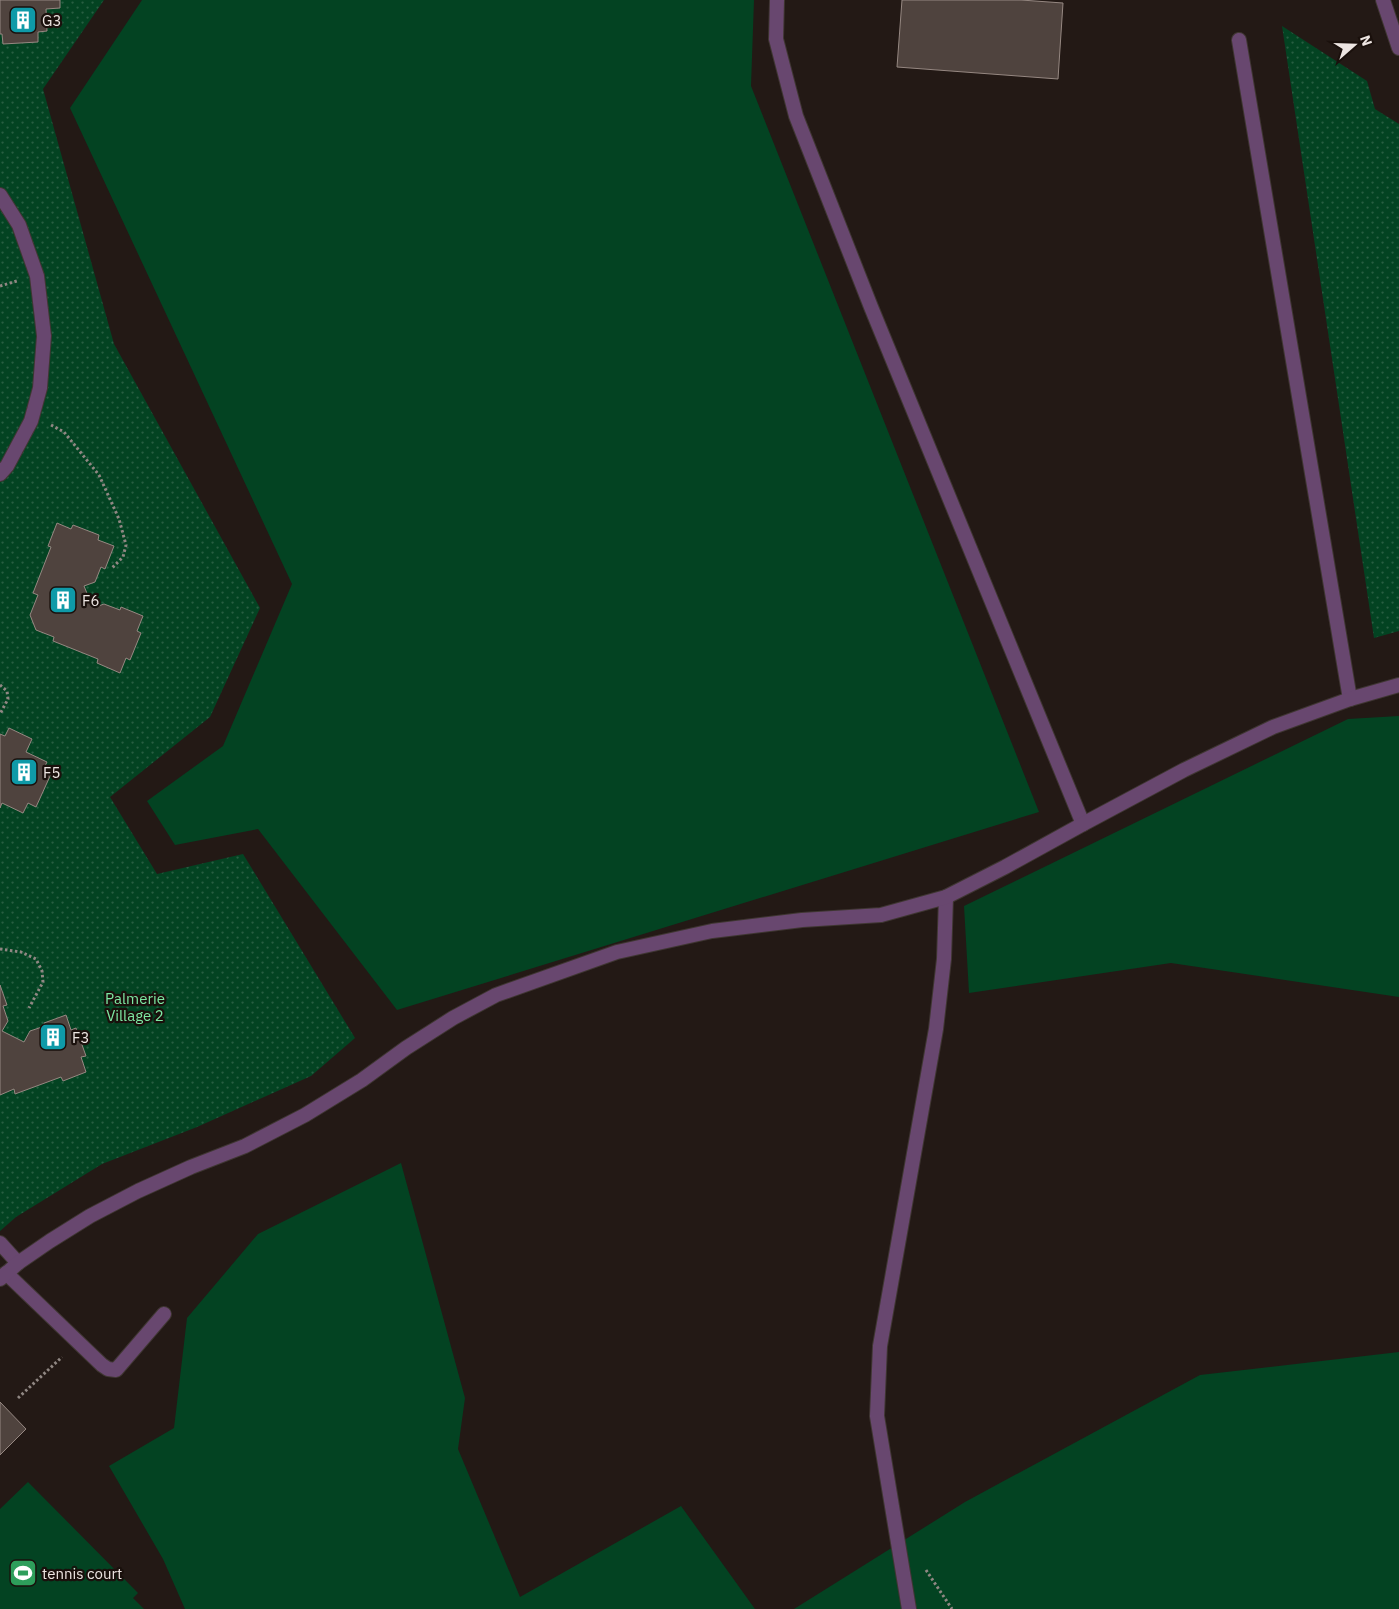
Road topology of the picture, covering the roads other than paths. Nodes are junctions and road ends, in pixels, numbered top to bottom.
1 (777, 0) edge
2 (1383, 0) edge
3 (1239, 40) dead end
4 (1399, 48) edge
5 (0, 196) edge
6 (0, 474) edge
7 (1399, 685) edge
8 (1350, 699) junction
9 (1083, 824) junction
10 (946, 897) junction
11 (0, 1243) edge
12 (18, 1263) junction
13 (3, 1276) edge
14 (164, 1314) dead end
15 (910, 1609) edge

1 - 9 street
2 - 4 street
3 - 8 street
5 - 6 street
7 - 8 street
8 - 9 street
9 - 10 street
10 - 12 street
10 - 15 street
11 - 12 street
12 - 13 street
13 - 14 street

